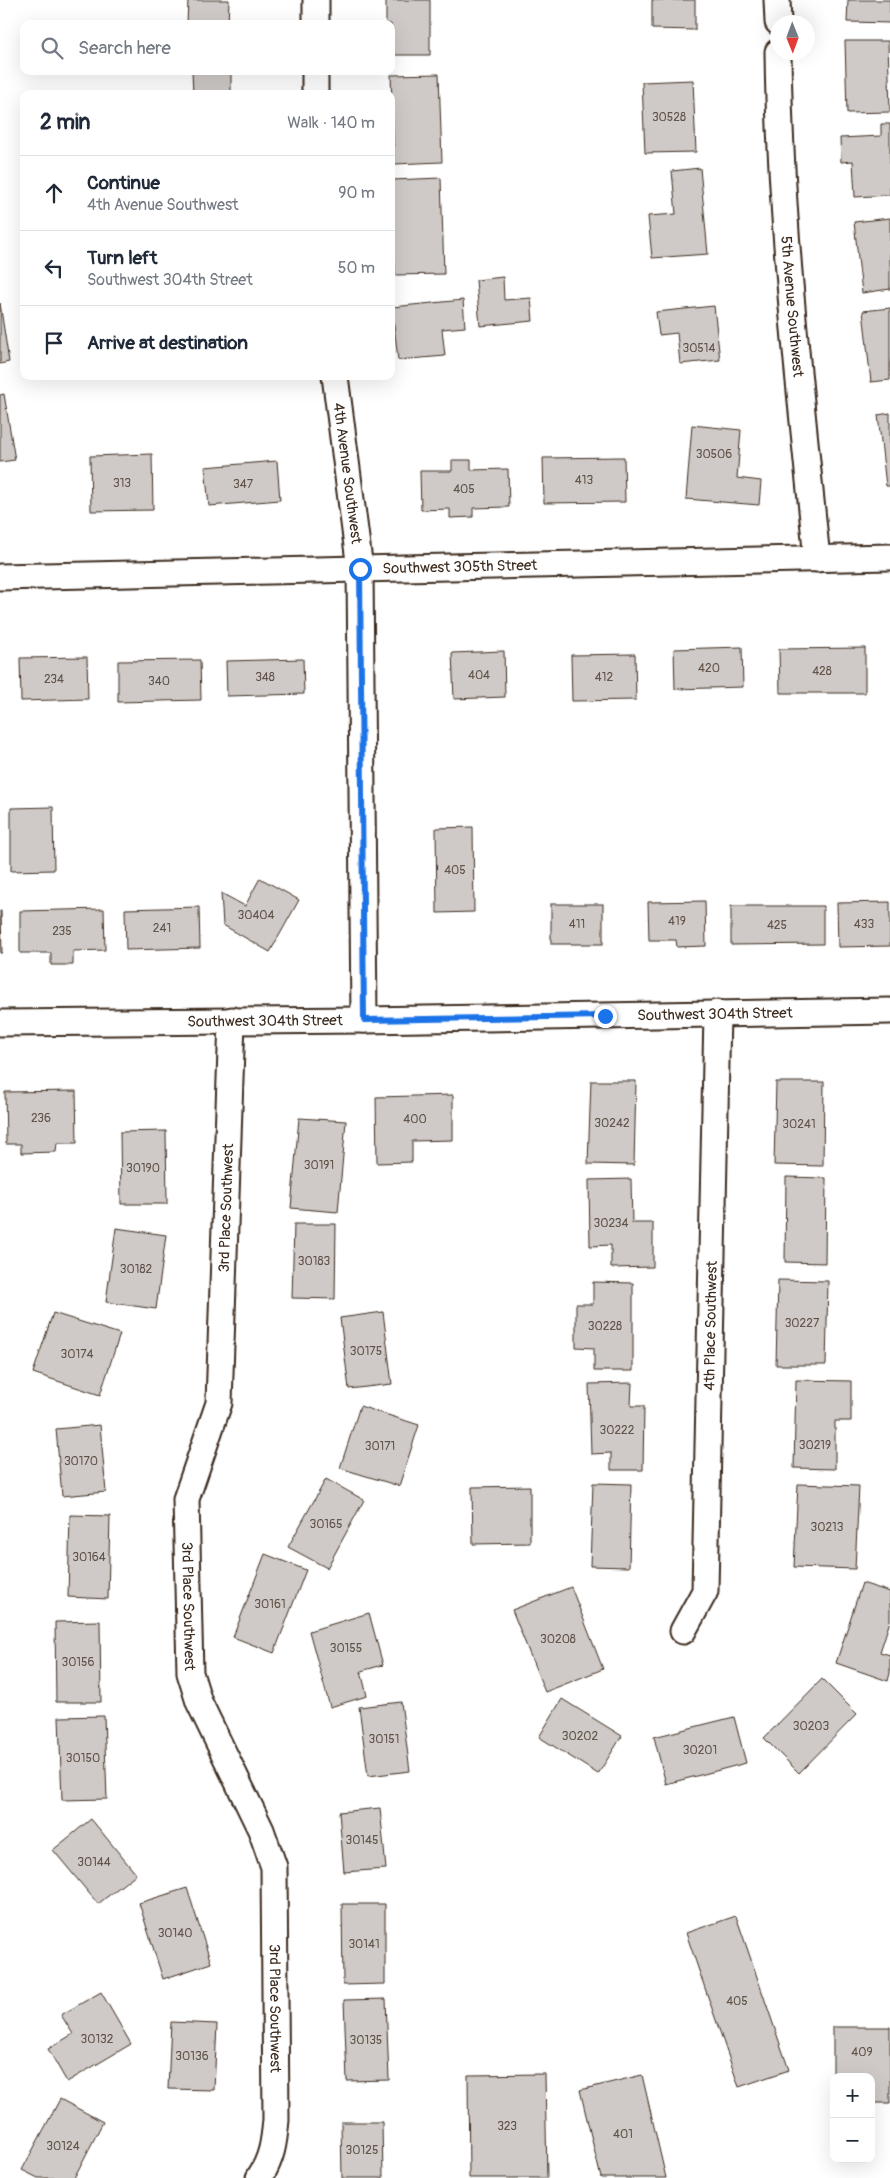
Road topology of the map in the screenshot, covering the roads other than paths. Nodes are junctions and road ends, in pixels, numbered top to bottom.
1 (316, 0) edge
2 (777, 0) edge
3 (778, 15) edge
4 (316, 20) edge
5 (778, 60) edge
6 (315, 75) edge
7 (315, 90) edge
8 (336, 380) edge
9 (890, 558) edge
10 (817, 559) junction
11 (360, 569) junction
12 (0, 577) edge
13 (890, 1011) edge
14 (716, 1013) junction
15 (232, 1020) junction
16 (364, 1020) junction
17 (0, 1023) edge
18 (683, 1631) dead end
19 (259, 2178) edge

1 - 4 street
2 - 3 street
5 - 10 street, 5th Avenue Southwest
6 - 7 street
8 - 11 street, 4th Avenue Southwest
9 - 10 street, Southwest 305th Street
10 - 11 street, Southwest 305th Street
11 - 12 street, Southwest 305th Street
11 - 16 street, 4th Avenue Southwest
13 - 14 street, Southwest 304th Street
14 - 16 street, Southwest 304th Street
14 - 18 street, 4th Place Southwest
15 - 16 street, Southwest 304th Street
15 - 17 street, Southwest 304th Street
15 - 19 street, 3rd Place Southwest

